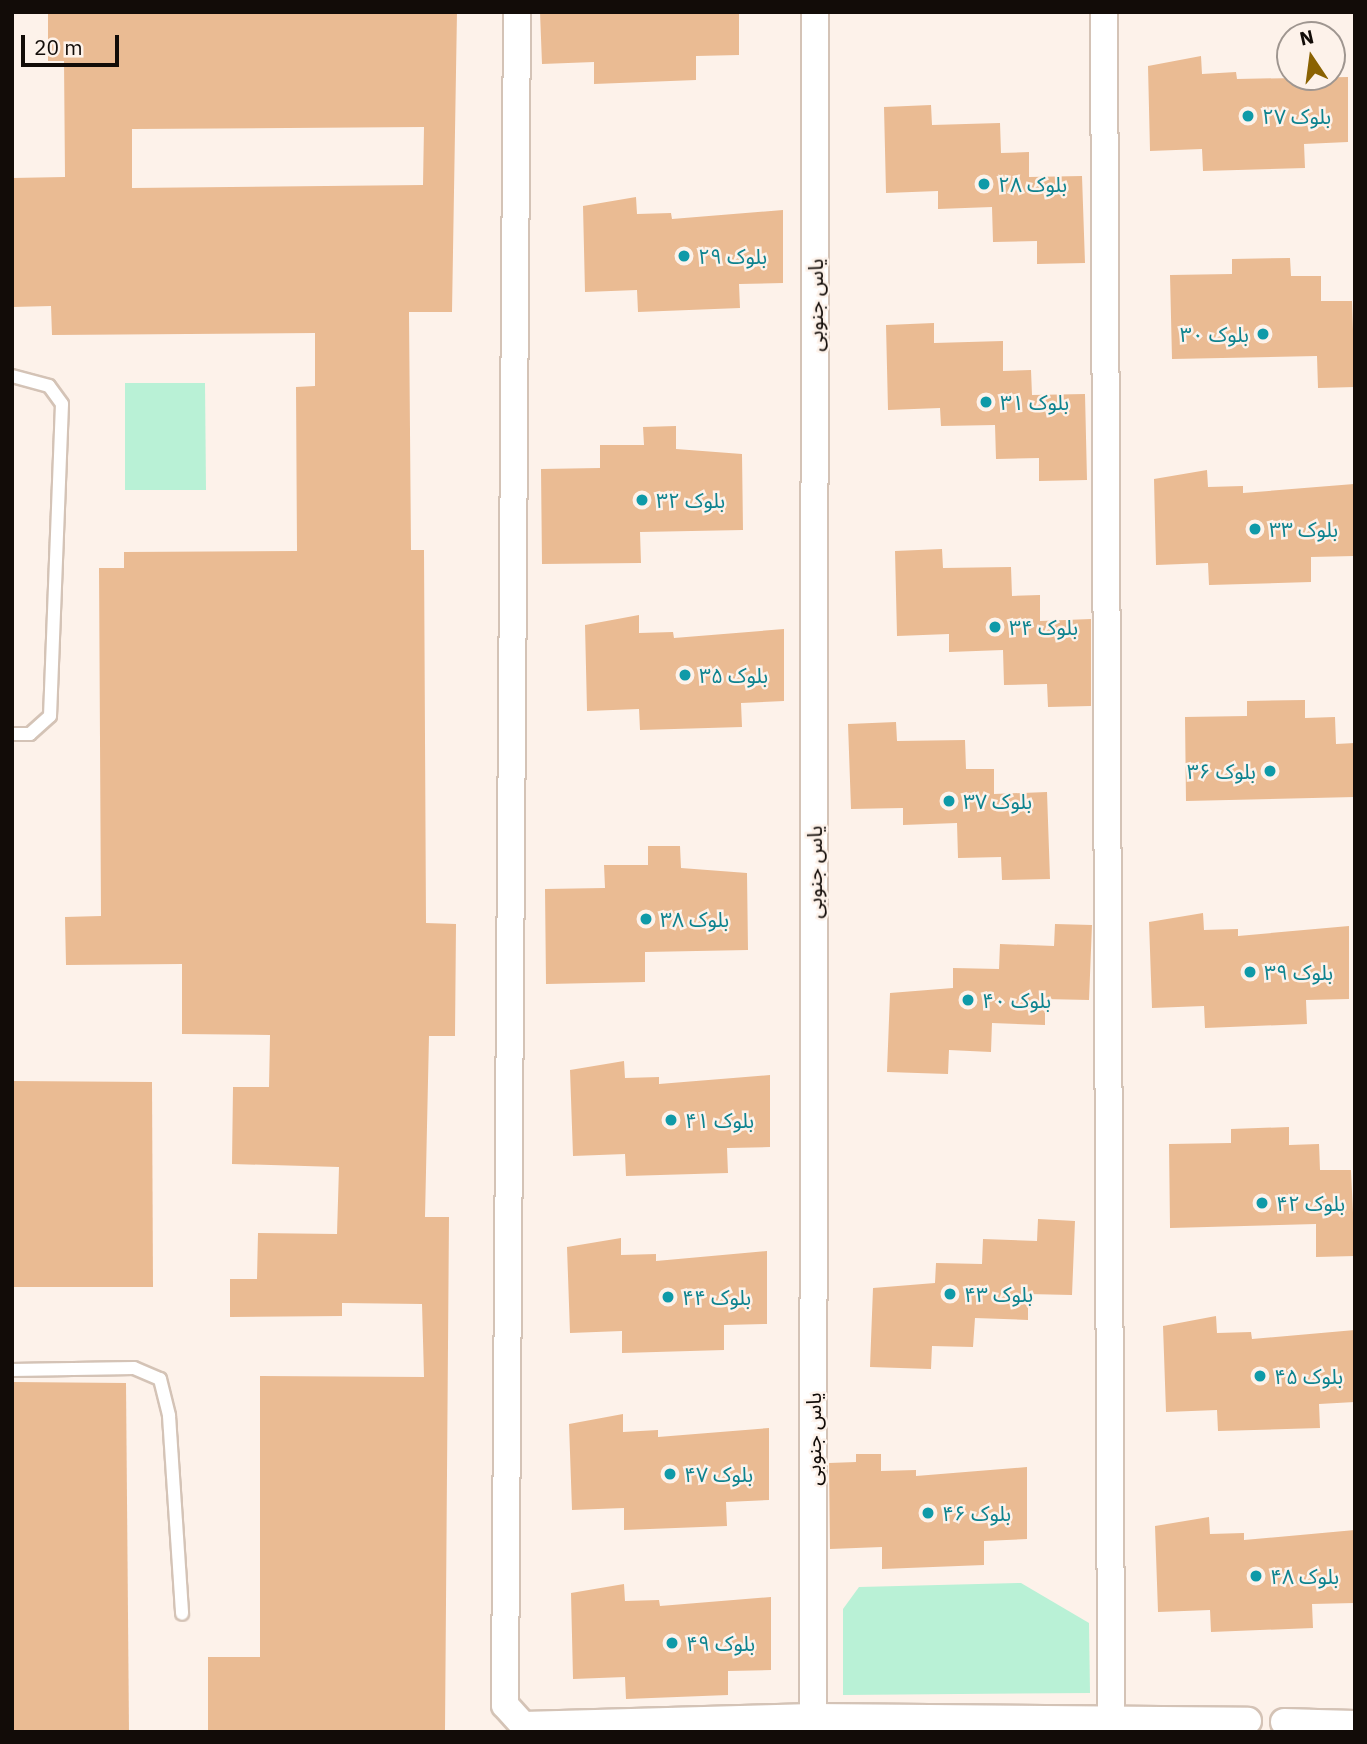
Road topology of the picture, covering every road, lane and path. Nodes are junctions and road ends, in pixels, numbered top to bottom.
1 (517, 12) edge
2 (815, 12) edge
3 (1104, 12) edge
4 (12, 376) edge
5 (12, 734) edge
6 (12, 1370) edge
7 (182, 1614) dead end
8 (1111, 1717) junction
9 (1248, 1721) dead end
10 (1284, 1722) dead end
11 (813, 1724) edge
12 (1355, 1724) edge

1 - 11 street
2 - 11 street, یاس جنوبی
3 - 8 street
4 - 5 lane
6 - 7 lane
8 - 9 street
8 - 11 street
10 - 12 street

